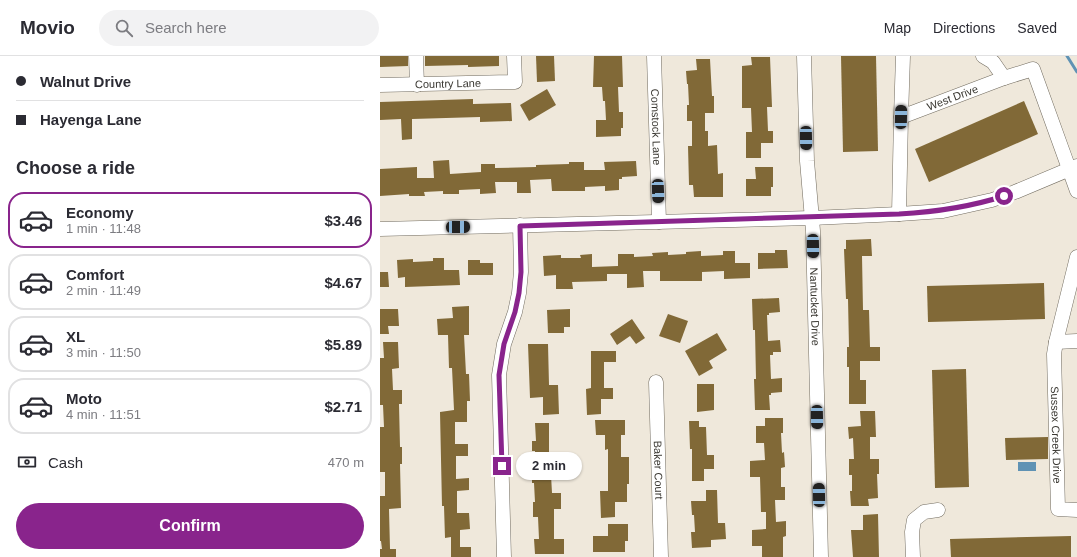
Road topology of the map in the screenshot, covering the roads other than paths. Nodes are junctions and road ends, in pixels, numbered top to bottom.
1 (416, 56) edge
2 (514, 56) edge
3 (654, 56) edge
4 (804, 56) edge
5 (903, 56) edge
6 (984, 56) edge
7 (1004, 78) junction
8 (417, 84) junction
9 (380, 85) edge
10 (901, 117) junction
11 (1073, 168) edge
12 (1077, 191) edge
13 (899, 214) junction
14 (812, 218) junction
15 (659, 222) junction
16 (520, 226) junction
17 (380, 229) edge
18 (1077, 257) edge
19 (1056, 342) junction
20 (1077, 342) edge
21 (656, 382) dead end
22 (938, 510) dead end
23 (1077, 510) edge
24 (504, 557) edge
25 (662, 557) edge
26 (821, 557) edge
27 (913, 557) edge

1 - 8 street
2 - 8 street, Country Lane
3 - 15 street, Comstock Lane
4 - 14 street, Nantucket Drive
5 - 10 street
6 - 7 street
7 - 10 street, West Drive
7 - 11 street
8 - 9 street, Country Lane
10 - 13 street
11 - 12 street
11 - 13 street
13 - 14 street
14 - 15 street
14 - 26 street, Nantucket Drive
15 - 16 street
16 - 17 street
16 - 24 street
18 - 19 street, Sussex Creek Drive
19 - 20 street
19 - 23 street, Sussex Creek Drive
21 - 25 street, Baker Court
22 - 27 street

